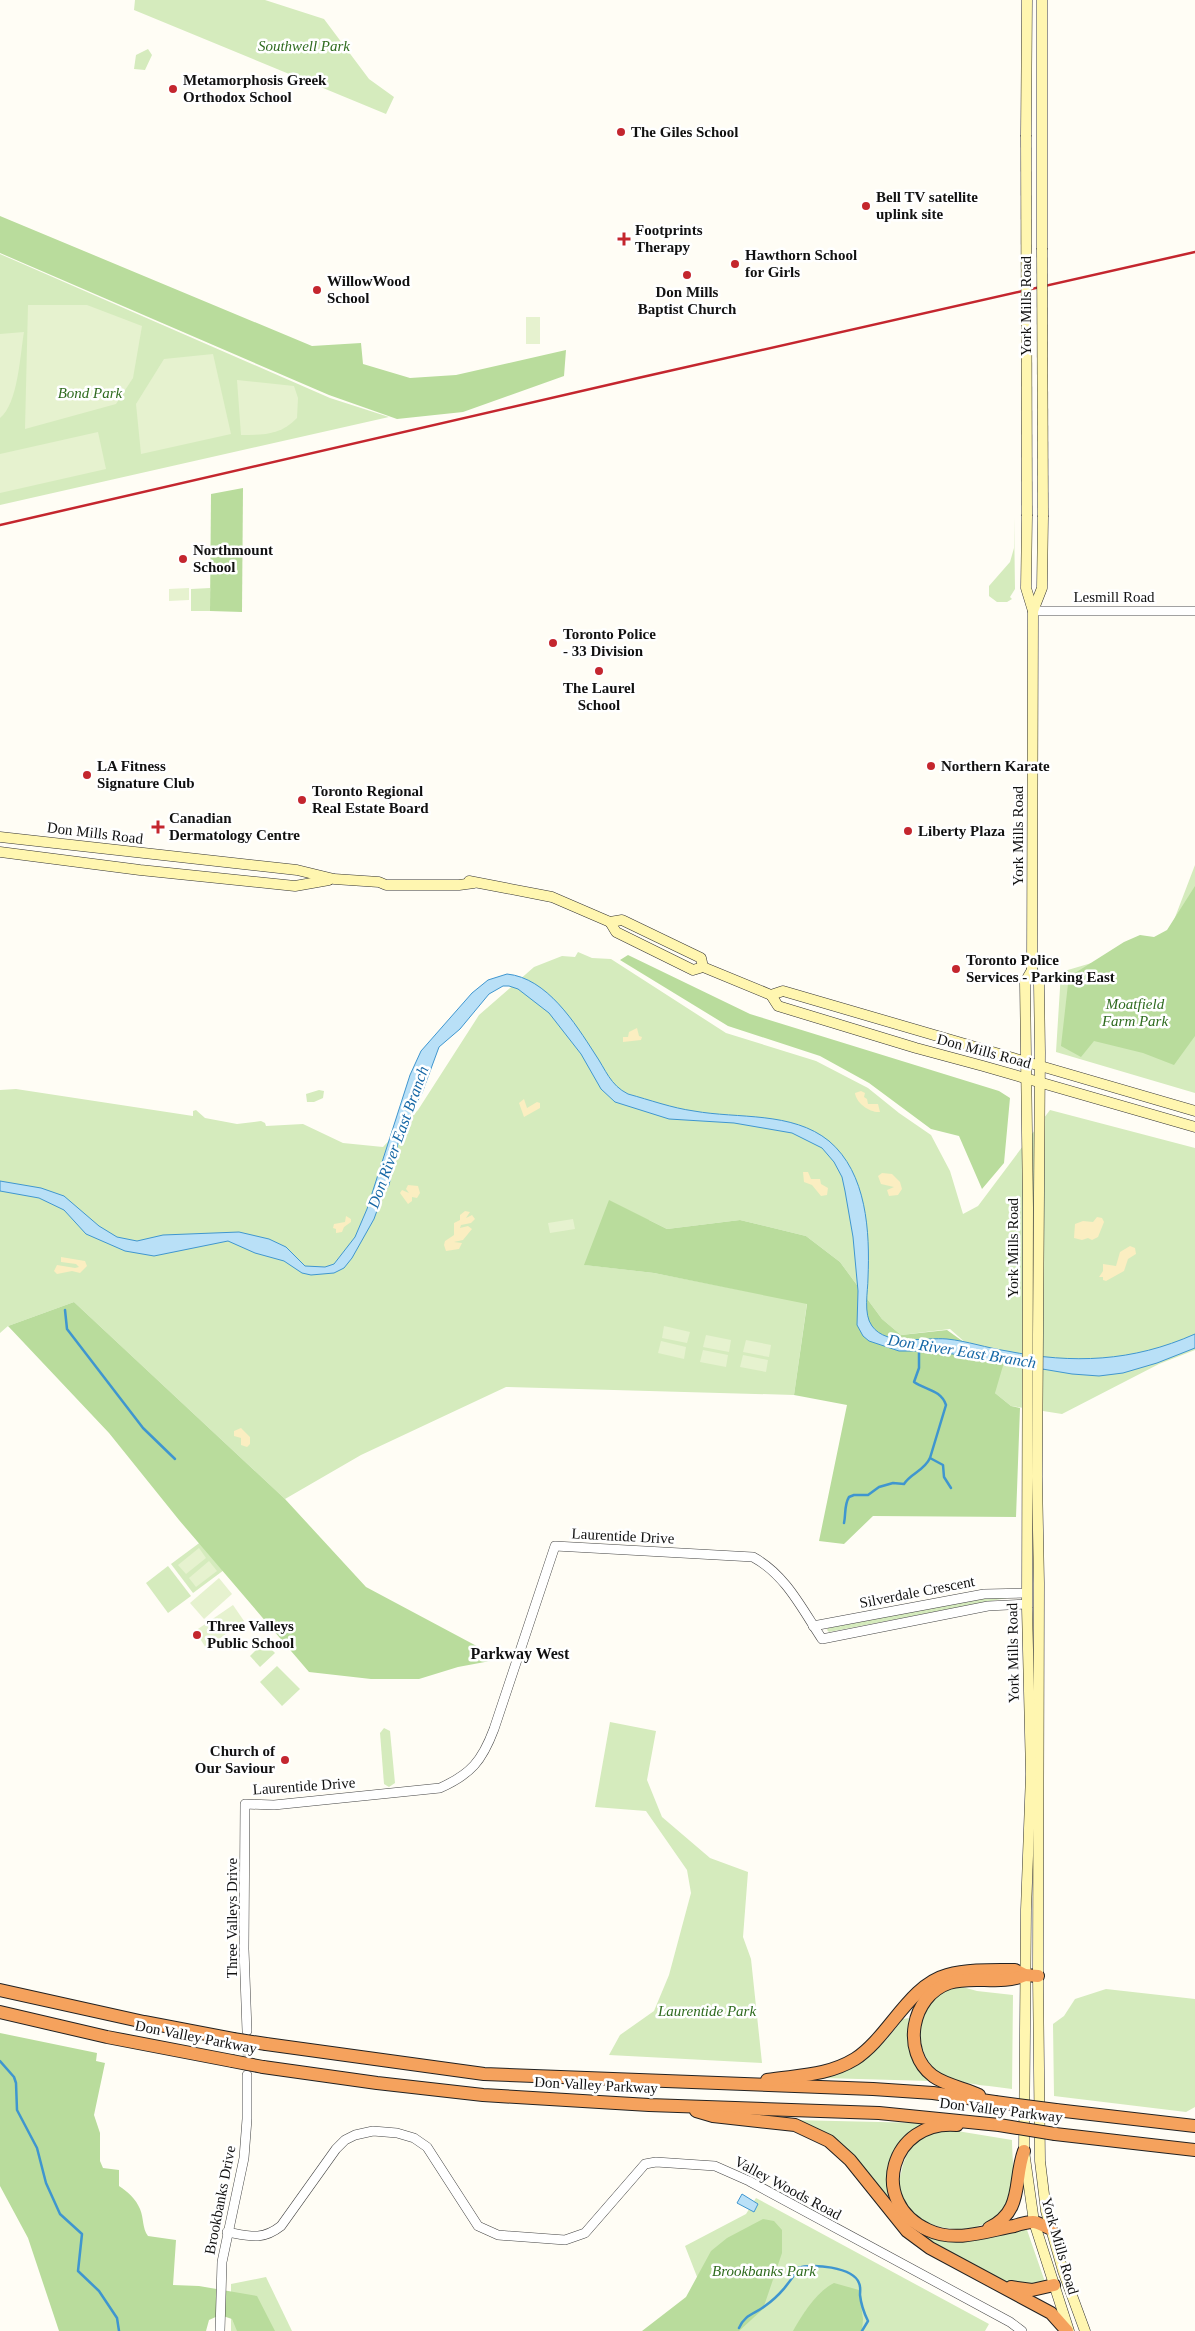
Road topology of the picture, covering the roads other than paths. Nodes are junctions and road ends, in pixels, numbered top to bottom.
1 (1027, 0) edge
2 (1042, 0) edge
3 (1033, 611) junction
4 (1195, 611) edge
5 (0, 837) edge
6 (16, 838) junction
7 (0, 852) edge
8 (15, 854) junction
9 (334, 879) junction
10 (1032, 970) junction
11 (771, 995) junction
12 (824, 1003) junction
13 (819, 1018) junction
14 (903, 1027) junction
15 (897, 1042) junction
16 (1026, 1063) junction
17 (1040, 1067) junction
18 (1026, 1078) junction
19 (1040, 1082) junction
20 (1195, 1111) edge
21 (1195, 1127) edge
22 (1027, 1593) junction
23 (1027, 1604) junction
24 (813, 1626) junction
25 (822, 1639) joint
26 (245, 1804) joint
27 (1031, 1975) junction
28 (0, 1990) edge
29 (0, 2012) edge
30 (247, 2031) tunnel mouth
31 (247, 2075) tunnel mouth
32 (737, 2084) junction
33 (995, 2102) junction
34 (681, 2106) junction
35 (999, 2125) junction
36 (1195, 2126) edge
37 (1195, 2150) edge
38 (1024, 2151) junction
39 (1034, 2222) junction
40 (1050, 2229) junction
41 (227, 2232) junction
42 (978, 2234) junction
43 (1064, 2276) junction
44 (1002, 2285) junction
45 (1054, 2285) junction
46 (220, 2331) edge
47 (1022, 2331) edge
48 (1068, 2331) edge
49 (1085, 2331) edge

1 - 3 main road, York Mills Road, bridge
2 - 3 main road, York Mills Road, bridge
3 - 4 street, Lesmill Road
3 - 10 main road, York Mills Road
5 - 6 main road, Don Mills Road
6 - 8 main road
6 - 9 main road, Don Mills Road
7 - 8 main road, Don Mills Road
8 - 9 main road, Don Mills Road
9 - 11 main road, Don Mills Road
10 - 16 main road, York Mills Road
10 - 17 main road, York Mills Road
11 - 12 main road, Don Mills Road
11 - 13 main road, Don Mills Road
12 - 13 main road
12 - 14 main road, Don Mills Road
13 - 15 main road, Don Mills Road
14 - 15 main road
14 - 16 main road, Don Mills Road
15 - 18 main road, Don Mills Road
16 - 17 main road, Don Mills Road
16 - 18 main road, York Mills Road
17 - 19 main road, York Mills Road
17 - 20 main road, Don Mills Road
18 - 19 main road, Don Mills Road
18 - 22 main road, York Mills Road
19 - 21 main road, Don Mills Road
19 - 27 main road, York Mills Road
22 - 23 main road, York Mills Road
22 - 24 street, Silverdale Crescent
23 - 25 street, Silverdale Crescent
23 - 27 main road, York Mills Road
24 - 25 street, Laurentide Drive
24 - 26 street, Laurentide Drive
26 - 30 street, Three Valleys Drive
27 - 32 highway
27 - 33 highway
27 - 38 main road, York Mills Road
27 - 40 main road, York Mills Road
28 - 32 highway, Don Valley Parkway, bridge
29 - 34 highway, Don Valley Parkway, bridge
31 - 41 street, Brookbanks Drive
32 - 33 highway, Don Valley Parkway
33 - 36 highway, Don Valley Parkway, bridge
34 - 35 highway, Don Valley Parkway
34 - 44 highway
35 - 37 highway, Don Valley Parkway, bridge
35 - 42 highway
38 - 39 main road, York Mills Road
38 - 42 highway
39 - 40 highway
39 - 42 highway
39 - 45 main road, York Mills Road
40 - 43 main road, York Mills Road
41 - 46 street, Brookbanks Drive
41 - 47 street, Valley Woods Road
43 - 45 main road
43 - 49 main road, York Mills Road
44 - 45 highway
44 - 48 highway
45 - 48 main road, York Mills Road

